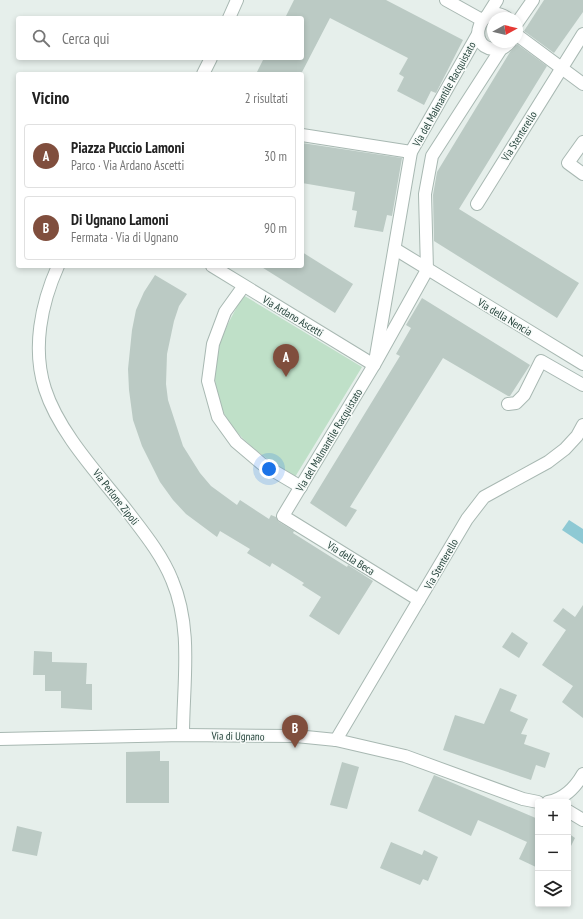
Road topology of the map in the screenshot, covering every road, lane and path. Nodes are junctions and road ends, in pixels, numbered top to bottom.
1 (237, 0) edge
2 (446, 0) edge
3 (497, 0) edge
4 (532, 0) edge
5 (523, 14) edge
6 (230, 16) edge
7 (485, 18) junction
8 (478, 34) junction
9 (583, 34) edge
10 (523, 40) edge
11 (487, 46) edge
12 (503, 48) edge
13 (210, 60) edge
14 (561, 68) junction
15 (204, 72) edge
16 (583, 84) edge
17 (304, 135) edge
18 (583, 142) edge
19 (411, 152) junction
20 (583, 174) edge
21 (477, 204) dead end
22 (395, 249) junction
23 (57, 268) edge
24 (215, 268) edge
25 (427, 270) junction
26 (244, 286) junction
27 (583, 364) edge
28 (374, 365) junction
29 (583, 384) edge
30 (508, 404) dead end
31 (583, 425) edge
32 (301, 487) junction
33 (283, 516) joint
34 (419, 600) junction
35 (183, 735) junction
36 (0, 740) edge
37 (336, 740) junction
38 (583, 774) edge
39 (558, 799) edge
40 (535, 801) edge
41 (571, 813) edge
42 (583, 820) edge

1 - 6 street
2 - 7 street
3 - 7 street, Via del Malmantile Racquistato
4 - 5 street
7 - 8 street, Via del Malmantile Racquistato
8 - 11 street, Via del Malmantile Racquistato
8 - 19 street, Via del Malmantile Racquistato
9 - 14 street, Via Stenterello
10 - 14 street
12 - 25 street, Via del Malmantile Racquistato
13 - 15 street
14 - 16 street
14 - 21 street, Via Stenterello
17 - 19 street
18 - 20 street
19 - 22 street, Via del Malmantile Racquistato
22 - 25 street
22 - 28 street, Via del Malmantile Racquistato
23 - 35 street, Via Perlone Zipoli
24 - 26 street, Via Ardano Ascetti
25 - 27 street, Via della Nencia
25 - 28 street, Via del Malmantile Racquistato
26 - 28 street, Via Ardano Ascetti
26 - 32 street
28 - 32 street, Via del Malmantile Racquistato
29 - 30 street
31 - 34 street, Via Stenterello
32 - 33 street, Via del Malmantile Racquistato
33 - 34 street, Via della Beca
34 - 37 street, Via Stenterello
35 - 36 street, Via di Ugnano
35 - 37 street, Via di Ugnano
37 - 40 street, Via di Ugnano
38 - 39 street
41 - 42 street

